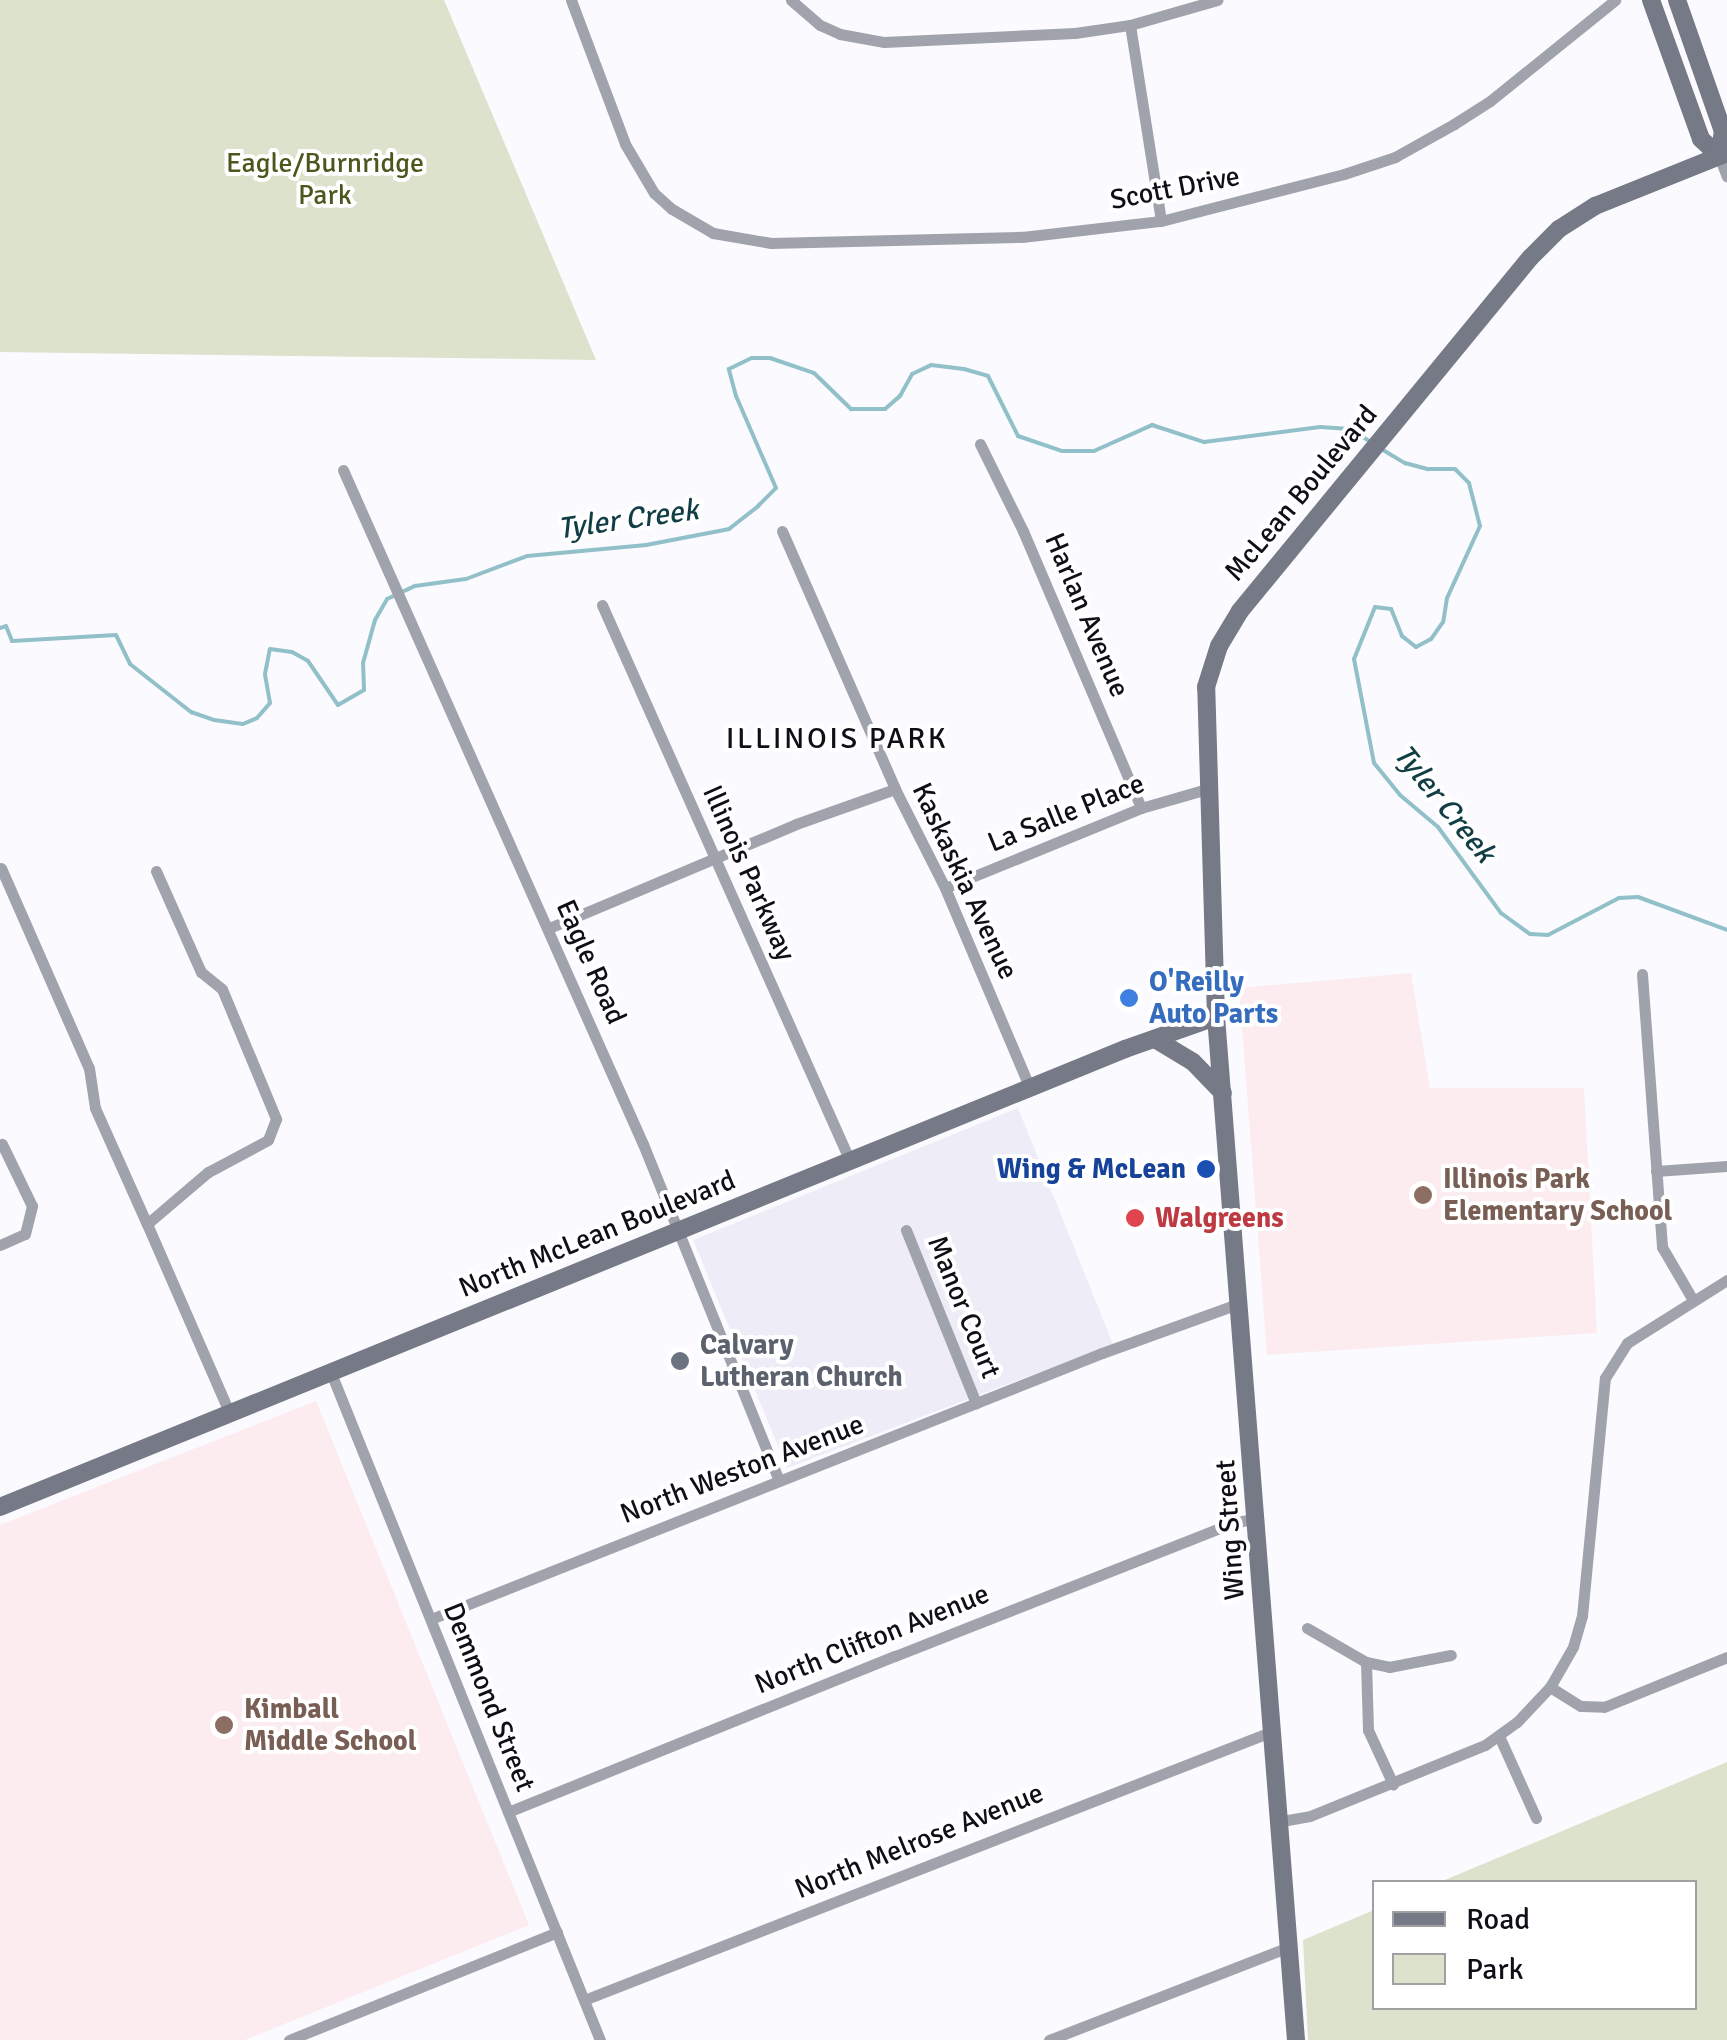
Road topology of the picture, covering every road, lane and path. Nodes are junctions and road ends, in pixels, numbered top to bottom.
1 (571, 0) edge
2 (790, 0) edge
3 (1217, 0) edge
4 (1615, 0) edge
5 (1651, 0) edge
6 (1678, 0) edge
7 (1130, 25) junction
8 (1723, 155) edge
9 (1727, 177) edge
10 (1160, 221) junction
11 (980, 444) dead end
12 (344, 470) dead end
13 (782, 531) dead end
14 (602, 604) dead end
15 (1207, 789) junction
16 (895, 790) junction
17 (1142, 808) junction
18 (716, 858) junction
19 (1, 868) edge
20 (156, 871) dead end
21 (945, 888) junction
22 (549, 928) junction
23 (1642, 974) dead end
24 (1216, 1017) junction
25 (1155, 1039) junction
26 (1030, 1088) junction
27 (1223, 1093) junction
28 (2, 1144) dead end
29 (850, 1161) junction
30 (1727, 1166) edge
31 (1656, 1172) junction
32 (147, 1224) junction
33 (906, 1230) dead end
34 (677, 1231) junction
35 (0, 1246) edge
36 (1727, 1280) edge
37 (1693, 1300) junction
38 (1240, 1303) junction
39 (331, 1372) junction
40 (976, 1403) junction
41 (230, 1414) junction
42 (779, 1480) junction
43 (0, 1507) edge
44 (1256, 1518) junction
45 (431, 1619) junction
46 (1307, 1628) dead end
47 (1451, 1655) dead end
48 (1727, 1657) edge
49 (1366, 1662) junction
50 (1550, 1687) junction
51 (1273, 1732) junction
52 (1499, 1736) junction
53 (1393, 1784) junction
54 (508, 1812) junction
55 (1536, 1818) dead end
56 (1282, 1821) junction
57 (557, 1932) junction
58 (1289, 1947) junction
59 (584, 2000) junction
60 (289, 2040) edge
61 (600, 2040) edge
62 (1050, 2040) edge
63 (1296, 2040) edge

1 - 10 street, Scott Drive
2 - 7 street
3 - 7 street
4 - 10 street, Scott Drive
5 - 8 main road
6 - 8 main road
7 - 10 street
8 - 9 street
8 - 15 main road, McLean Boulevard
11 - 17 street, Harlan Avenue
12 - 22 street, Eagle Road
13 - 16 street, Kaskaskia Avenue
14 - 18 street, Illinois Parkway
15 - 17 street, La Salle Place
15 - 24 main road, McLean Boulevard
16 - 18 street
16 - 21 street, Kaskaskia Avenue
17 - 21 street, La Salle Place
18 - 22 street
18 - 29 street, Illinois Parkway
19 - 32 street
20 - 32 street
21 - 26 street, Kaskaskia Avenue
22 - 34 street, Eagle Road
23 - 31 street
24 - 25 main road, North McLean Boulevard
24 - 27 main road, Wing Street
25 - 26 main road, North McLean Boulevard
25 - 27 main road
26 - 29 main road, North McLean Boulevard
27 - 38 main road, Wing Street
28 - 35 street
29 - 34 main road, North McLean Boulevard
30 - 31 street
31 - 37 street
32 - 41 street
33 - 40 street, Manor Court
34 - 39 main road, North McLean Boulevard
34 - 42 street, Eagle Road
36 - 37 street
37 - 50 street
38 - 40 street, North Weston Avenue
38 - 44 main road, Wing Street
39 - 41 main road, North McLean Boulevard
39 - 45 street, Demmond Street
40 - 42 street, North Weston Avenue
41 - 43 main road, North McLean Boulevard
42 - 45 street, North Weston Avenue
44 - 51 main road, Wing Street
44 - 54 street, North Clifton Avenue
45 - 54 street, Demmond Street
46 - 49 street
47 - 49 street
48 - 50 street
49 - 53 street
50 - 52 street
51 - 56 main road, Wing Street
51 - 59 street, North Melrose Avenue
52 - 53 street
52 - 55 street
53 - 56 street
54 - 57 street, Demmond Street
56 - 58 main road, Wing Street
57 - 59 street, Demmond Street
57 - 60 street
58 - 62 street
58 - 63 main road, Wing Street
59 - 61 street, Demmond Street

